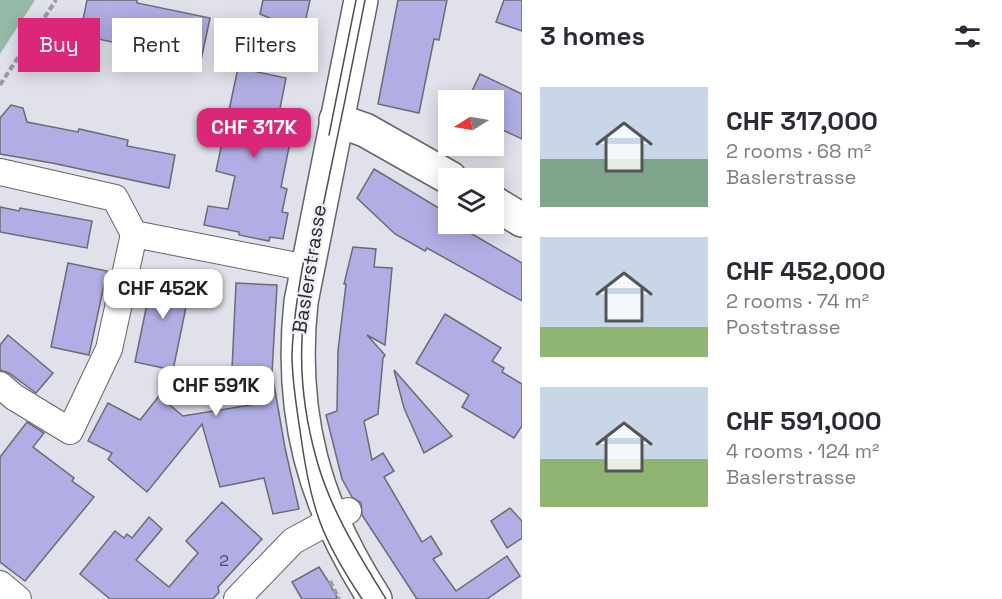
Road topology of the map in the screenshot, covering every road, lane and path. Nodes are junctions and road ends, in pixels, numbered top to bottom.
1 (56, 0) edge
2 (361, 0) edge
3 (0, 85) edge
4 (336, 120) junction
5 (438, 171) edge
6 (0, 172) edge
7 (504, 209) edge
8 (522, 220) edge
9 (134, 234) junction
10 (307, 268) junction
11 (0, 385) edge
12 (339, 515) junction
13 (0, 584) edge
14 (18, 599) edge
15 (237, 599) edge
16 (375, 599) edge

1 - 3 path
2 - 4 main road, Baslerstrasse
4 - 5 main road
4 - 10 main road, Baslerstrasse
6 - 9 street
7 - 8 main road
9 - 10 street
9 - 11 street
10 - 12 main road, Baslerstrasse
12 - 15 street
12 - 16 main road, Baslerstrasse
13 - 14 street

